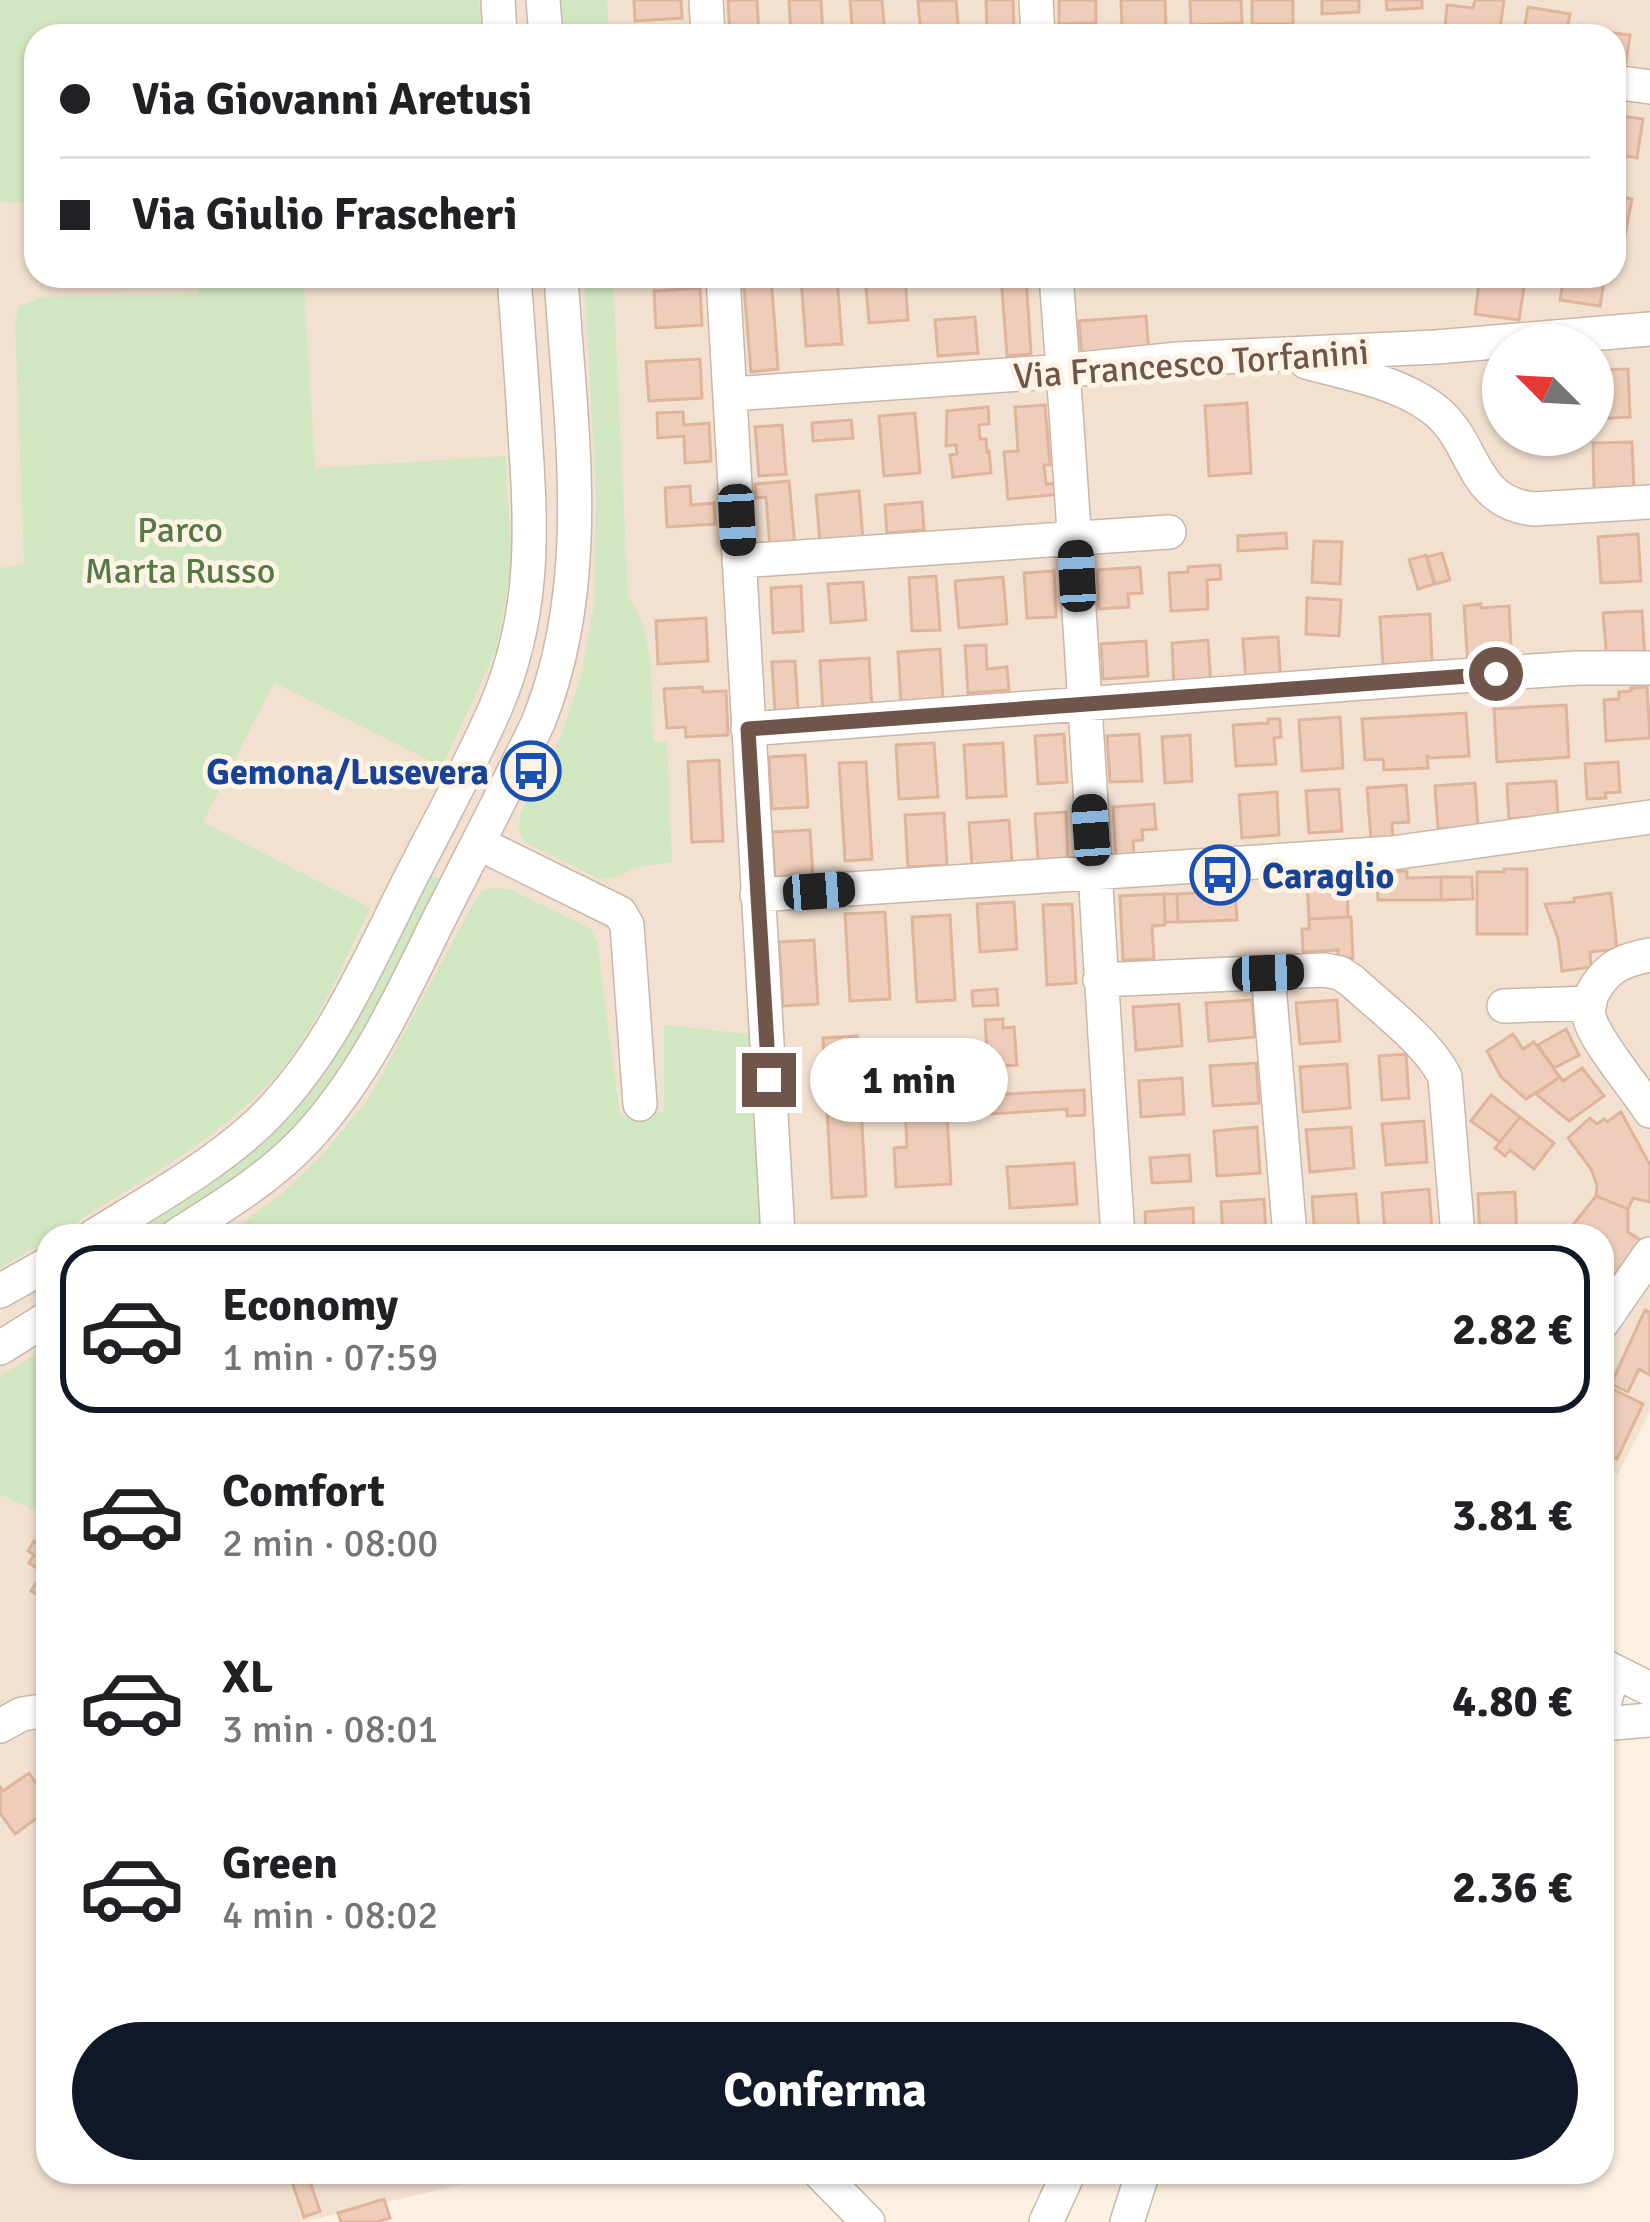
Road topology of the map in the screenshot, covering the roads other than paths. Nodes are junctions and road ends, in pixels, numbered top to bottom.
1 (515, 288) edge
2 (562, 288) edge
3 (724, 288) edge
4 (1057, 288) edge
5 (1650, 329) edge
6 (1282, 355) junction
7 (1063, 371) junction
8 (731, 394) junction
9 (1650, 502) edge
10 (1169, 532) dead end
11 (1075, 538) junction
12 (739, 561) junction
13 (1650, 668) edge
14 (1084, 706) junction
15 (748, 729) junction
16 (454, 793) junction
17 (494, 813) junction
18 (1650, 817) edge
19 (478, 843) junction
20 (422, 856) junction
21 (1094, 872) junction
22 (461, 875) junction
23 (757, 895) junction
24 (1650, 955) edge
25 (1268, 973) junction
26 (1100, 980) junction
27 (1589, 1003) junction
28 (1504, 1006) dead end
29 (640, 1104) dead end
30 (1650, 1111) edge
31 (112, 1224) edge
32 (195, 1224) edge
33 (777, 1224) edge
34 (1117, 1224) edge
35 (1289, 1224) edge
36 (1457, 1224) edge
37 (1650, 1254) edge
38 (36, 1271) edge
39 (0, 1291) edge
40 (1614, 1306) edge
41 (36, 1326) edge
42 (0, 1348) edge
43 (1614, 1671) edge
44 (1650, 1689) edge
45 (36, 1712) edge
46 (1650, 1720) edge
47 (1614, 1723) edge
48 (0, 1726) edge
49 (830, 2184) edge
50 (1063, 2184) edge
51 (1139, 2184) edge
52 (868, 2222) edge
53 (1046, 2222) edge
54 (1127, 2222) edge

1 - 16 street
2 - 17 street
3 - 8 street
4 - 7 street
5 - 6 street, Via Francesco Torfanini
6 - 7 street, Via Francesco Torfanini
6 - 9 street
7 - 8 street, Via Francesco Torfanini
7 - 11 street
8 - 12 street
10 - 11 street
11 - 12 street
11 - 14 street
12 - 15 street
13 - 14 street
14 - 15 street
14 - 21 street
15 - 23 street
16 - 17 street
16 - 20 street
17 - 19 street
18 - 21 street
19 - 22 street
19 - 29 street
20 - 22 street
20 - 31 street
21 - 23 street
21 - 26 street
22 - 32 street
23 - 33 street
24 - 27 street
25 - 26 street
25 - 35 street
25 - 36 street
26 - 34 street
27 - 28 street
27 - 30 street
37 - 40 street
38 - 39 street
41 - 42 street
43 - 44 street
45 - 48 street
46 - 47 street
49 - 52 street
50 - 53 street
51 - 54 street

